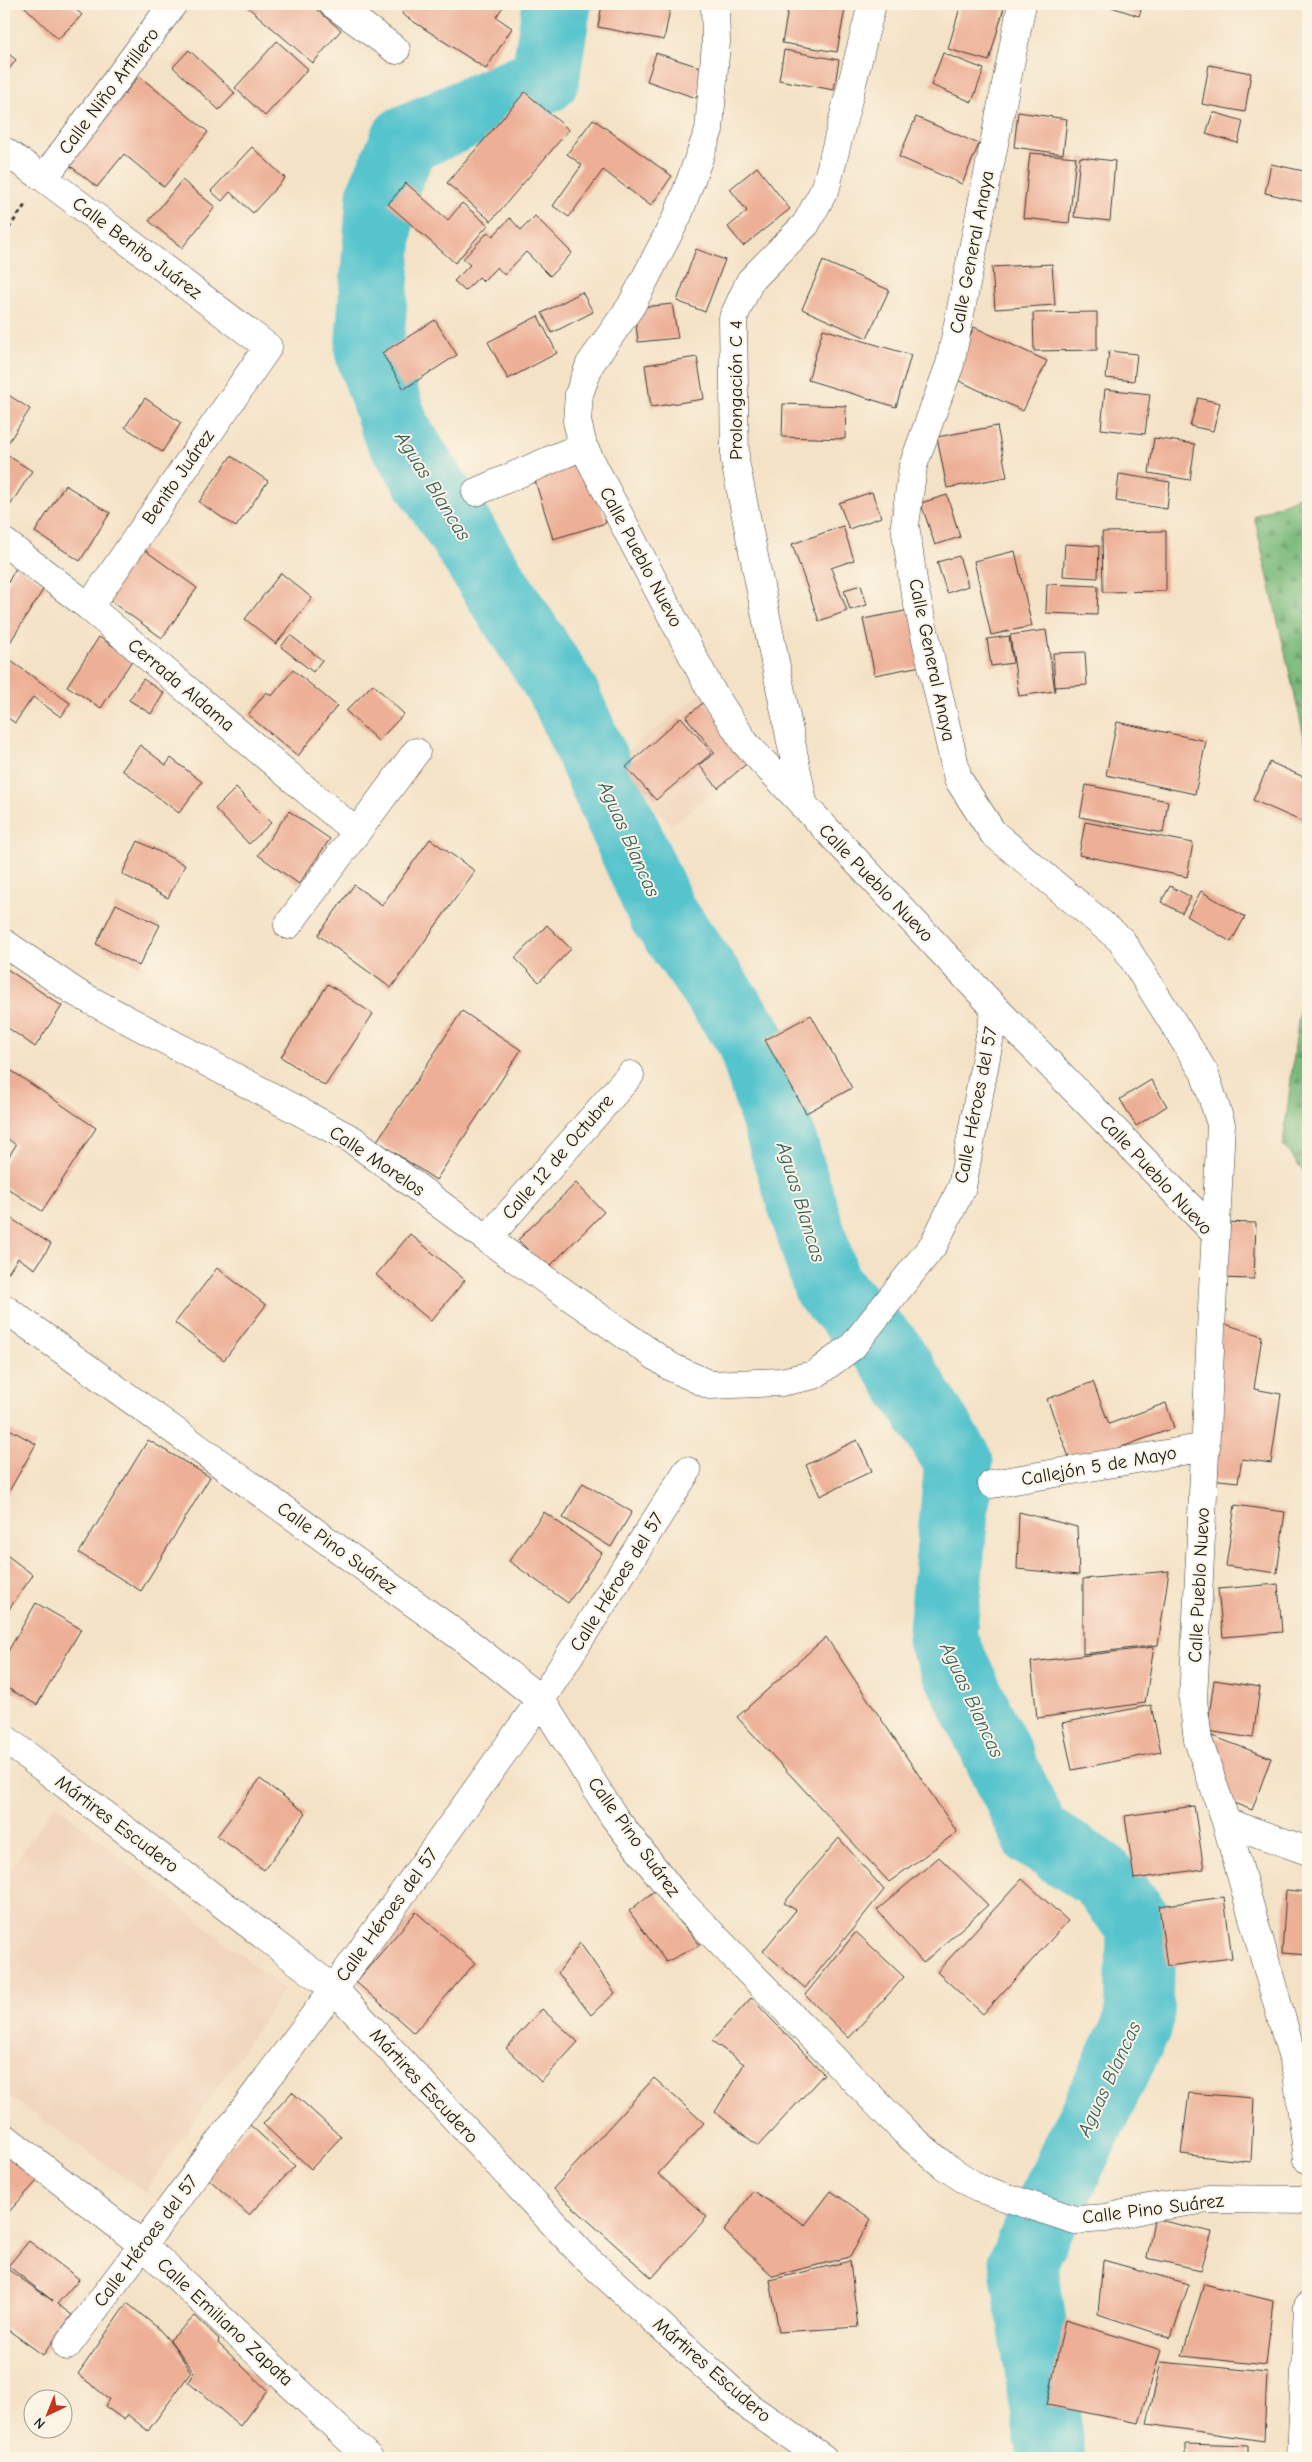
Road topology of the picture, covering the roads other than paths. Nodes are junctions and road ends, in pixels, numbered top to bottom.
1 (173, 4) edge
2 (333, 4) edge
3 (715, 4) edge
4 (872, 4) edge
5 (1022, 4) edge
6 (396, 50) dead end
7 (4, 151) edge
8 (44, 178) junction
9 (268, 347) joint
10 (583, 446) junction
11 (476, 492) dead end
12 (4, 542) edge
13 (88, 607) junction
14 (416, 752) dead end
15 (804, 807) junction
16 (356, 832) junction
17 (288, 925) dead end
18 (4, 943) edge
19 (995, 1008) junction
20 (630, 1075) dead end
21 (1215, 1233) junction
22 (487, 1239) junction
23 (6, 1315) edge
24 (710, 1385) joint
25 (1206, 1448) junction
26 (687, 1471) dead end
27 (992, 1484) dead end
28 (541, 1700) junction
29 (4, 1738) edge
30 (1226, 1822) junction
31 (1308, 1851) edge
32 (334, 1989) junction
33 (4, 2138) edge
34 (1308, 2160) edge
35 (1308, 2200) edge
36 (143, 2245) junction
37 (1308, 2306) edge
38 (67, 2346) dead end
39 (369, 2458) edge
40 (823, 2458) edge
41 (1301, 2458) edge

1 - 8 street, Calle Niño Artillero
2 - 6 street
3 - 10 street, Calle Pueblo Nuevo
4 - 15 street, Prolongación C 4
5 - 21 street, Calle General Anaya
7 - 8 street, Calle Benito Juárez
8 - 9 street, Calle Benito Juárez
9 - 13 street, Benito Juárez
10 - 11 street
10 - 15 street, Calle Pueblo Nuevo
12 - 13 street, Cerrada Aldama
13 - 16 street, Cerrada Aldama
14 - 16 street
15 - 19 street, Calle Pueblo Nuevo
16 - 17 street
18 - 22 street, Calle Morelos
19 - 21 street, Calle Pueblo Nuevo
19 - 24 street, Calle Héroes del 57
20 - 22 street, Calle 12 de Octubre
21 - 25 street, Calle Pueblo Nuevo
22 - 24 street, Calle Morelos
23 - 28 street, Calle Pino Suárez
25 - 27 street, Callejón 5 de Mayo
25 - 30 street, Calle Pueblo Nuevo
26 - 28 street, Calle Héroes del 57
28 - 32 street, Calle Héroes del 57
28 - 35 street, Calle Pino Suárez
29 - 32 street, Mártires Escudero
30 - 31 street
30 - 34 street, Calle Pueblo Nuevo
32 - 36 street, Calle Héroes del 57
32 - 40 street, Mártires Escudero
33 - 36 street, Calle Emiliano Zapata
36 - 38 street, Calle Héroes del 57
36 - 39 street, Calle Emiliano Zapata
37 - 41 street

